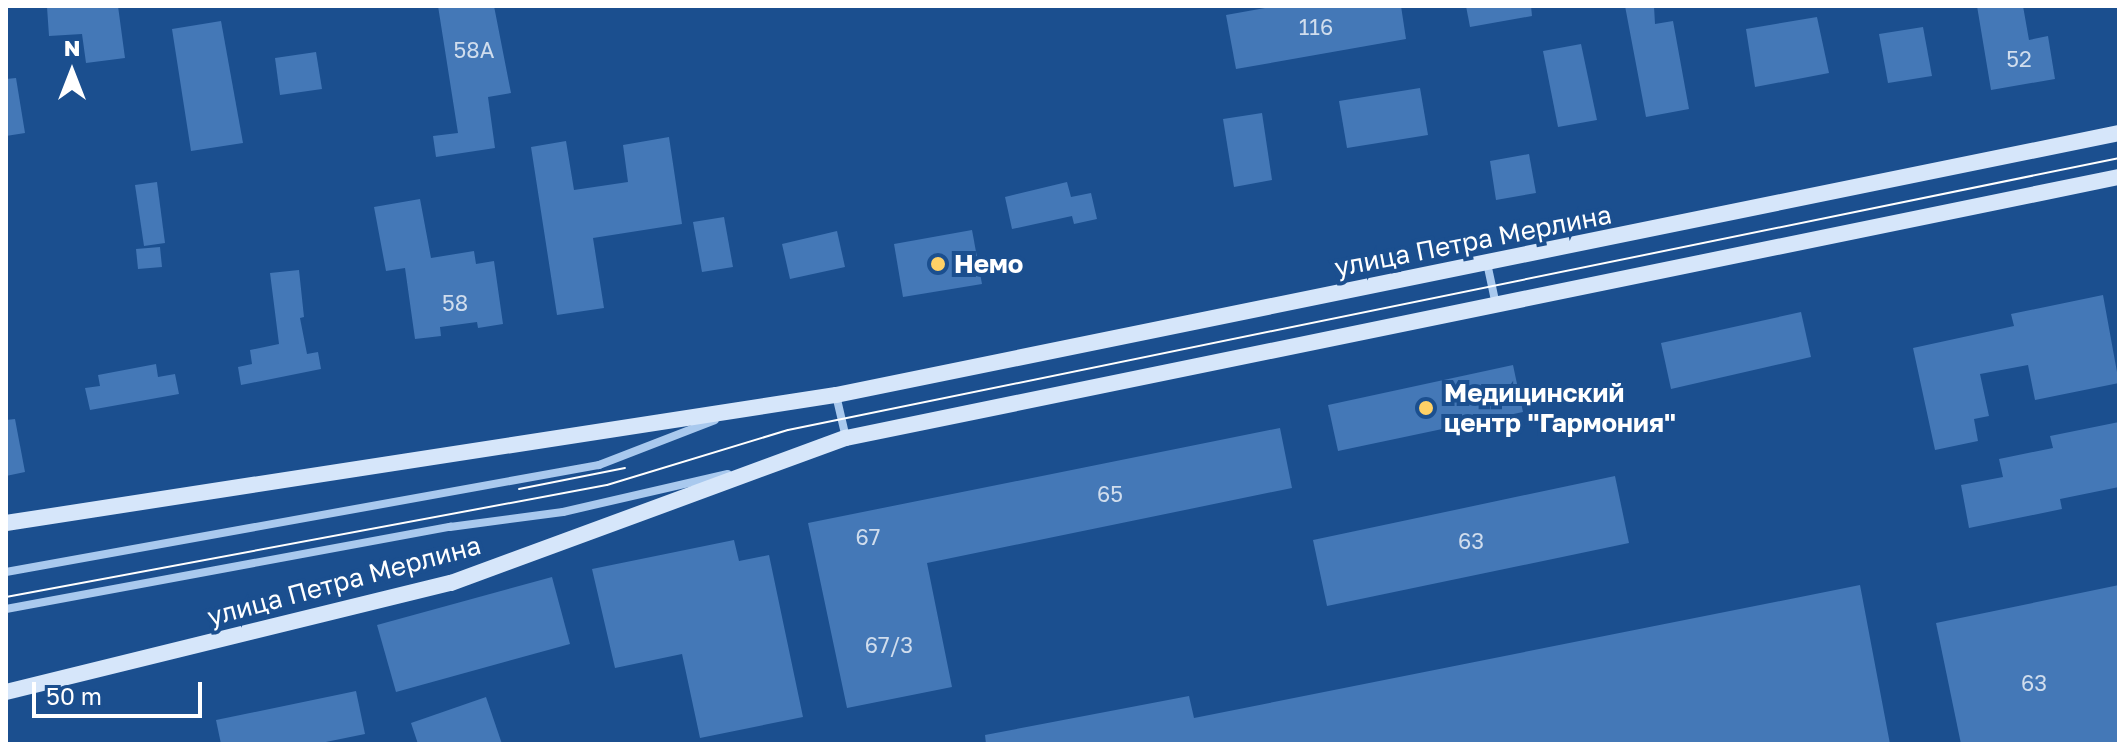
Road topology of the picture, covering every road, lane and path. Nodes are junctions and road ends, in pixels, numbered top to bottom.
1 (2119, 133) edge
2 (2119, 177) edge
3 (1487, 263) junction
4 (1496, 305) junction
5 (836, 395) junction
6 (743, 409) junction
7 (846, 438) junction
8 (779, 462) junction
9 (6, 523) edge
10 (6, 572) edge
11 (6, 609) edge
12 (6, 692) edge

1 - 3 main road, улица Петра Мерлина
2 - 4 main road, улица Петра Мерлина
3 - 4 street
3 - 5 main road, улица Петра Мерлина
4 - 7 main road, улица Петра Мерлина
5 - 6 main road, улица Петра Мерлина
5 - 7 street
6 - 9 main road, улица Петра Мерлина
6 - 10 street, улица Петра Мерлина
7 - 8 main road, улица Петра Мерлина
8 - 11 street, улица Петра Мерлина
8 - 12 main road, улица Петра Мерлина

